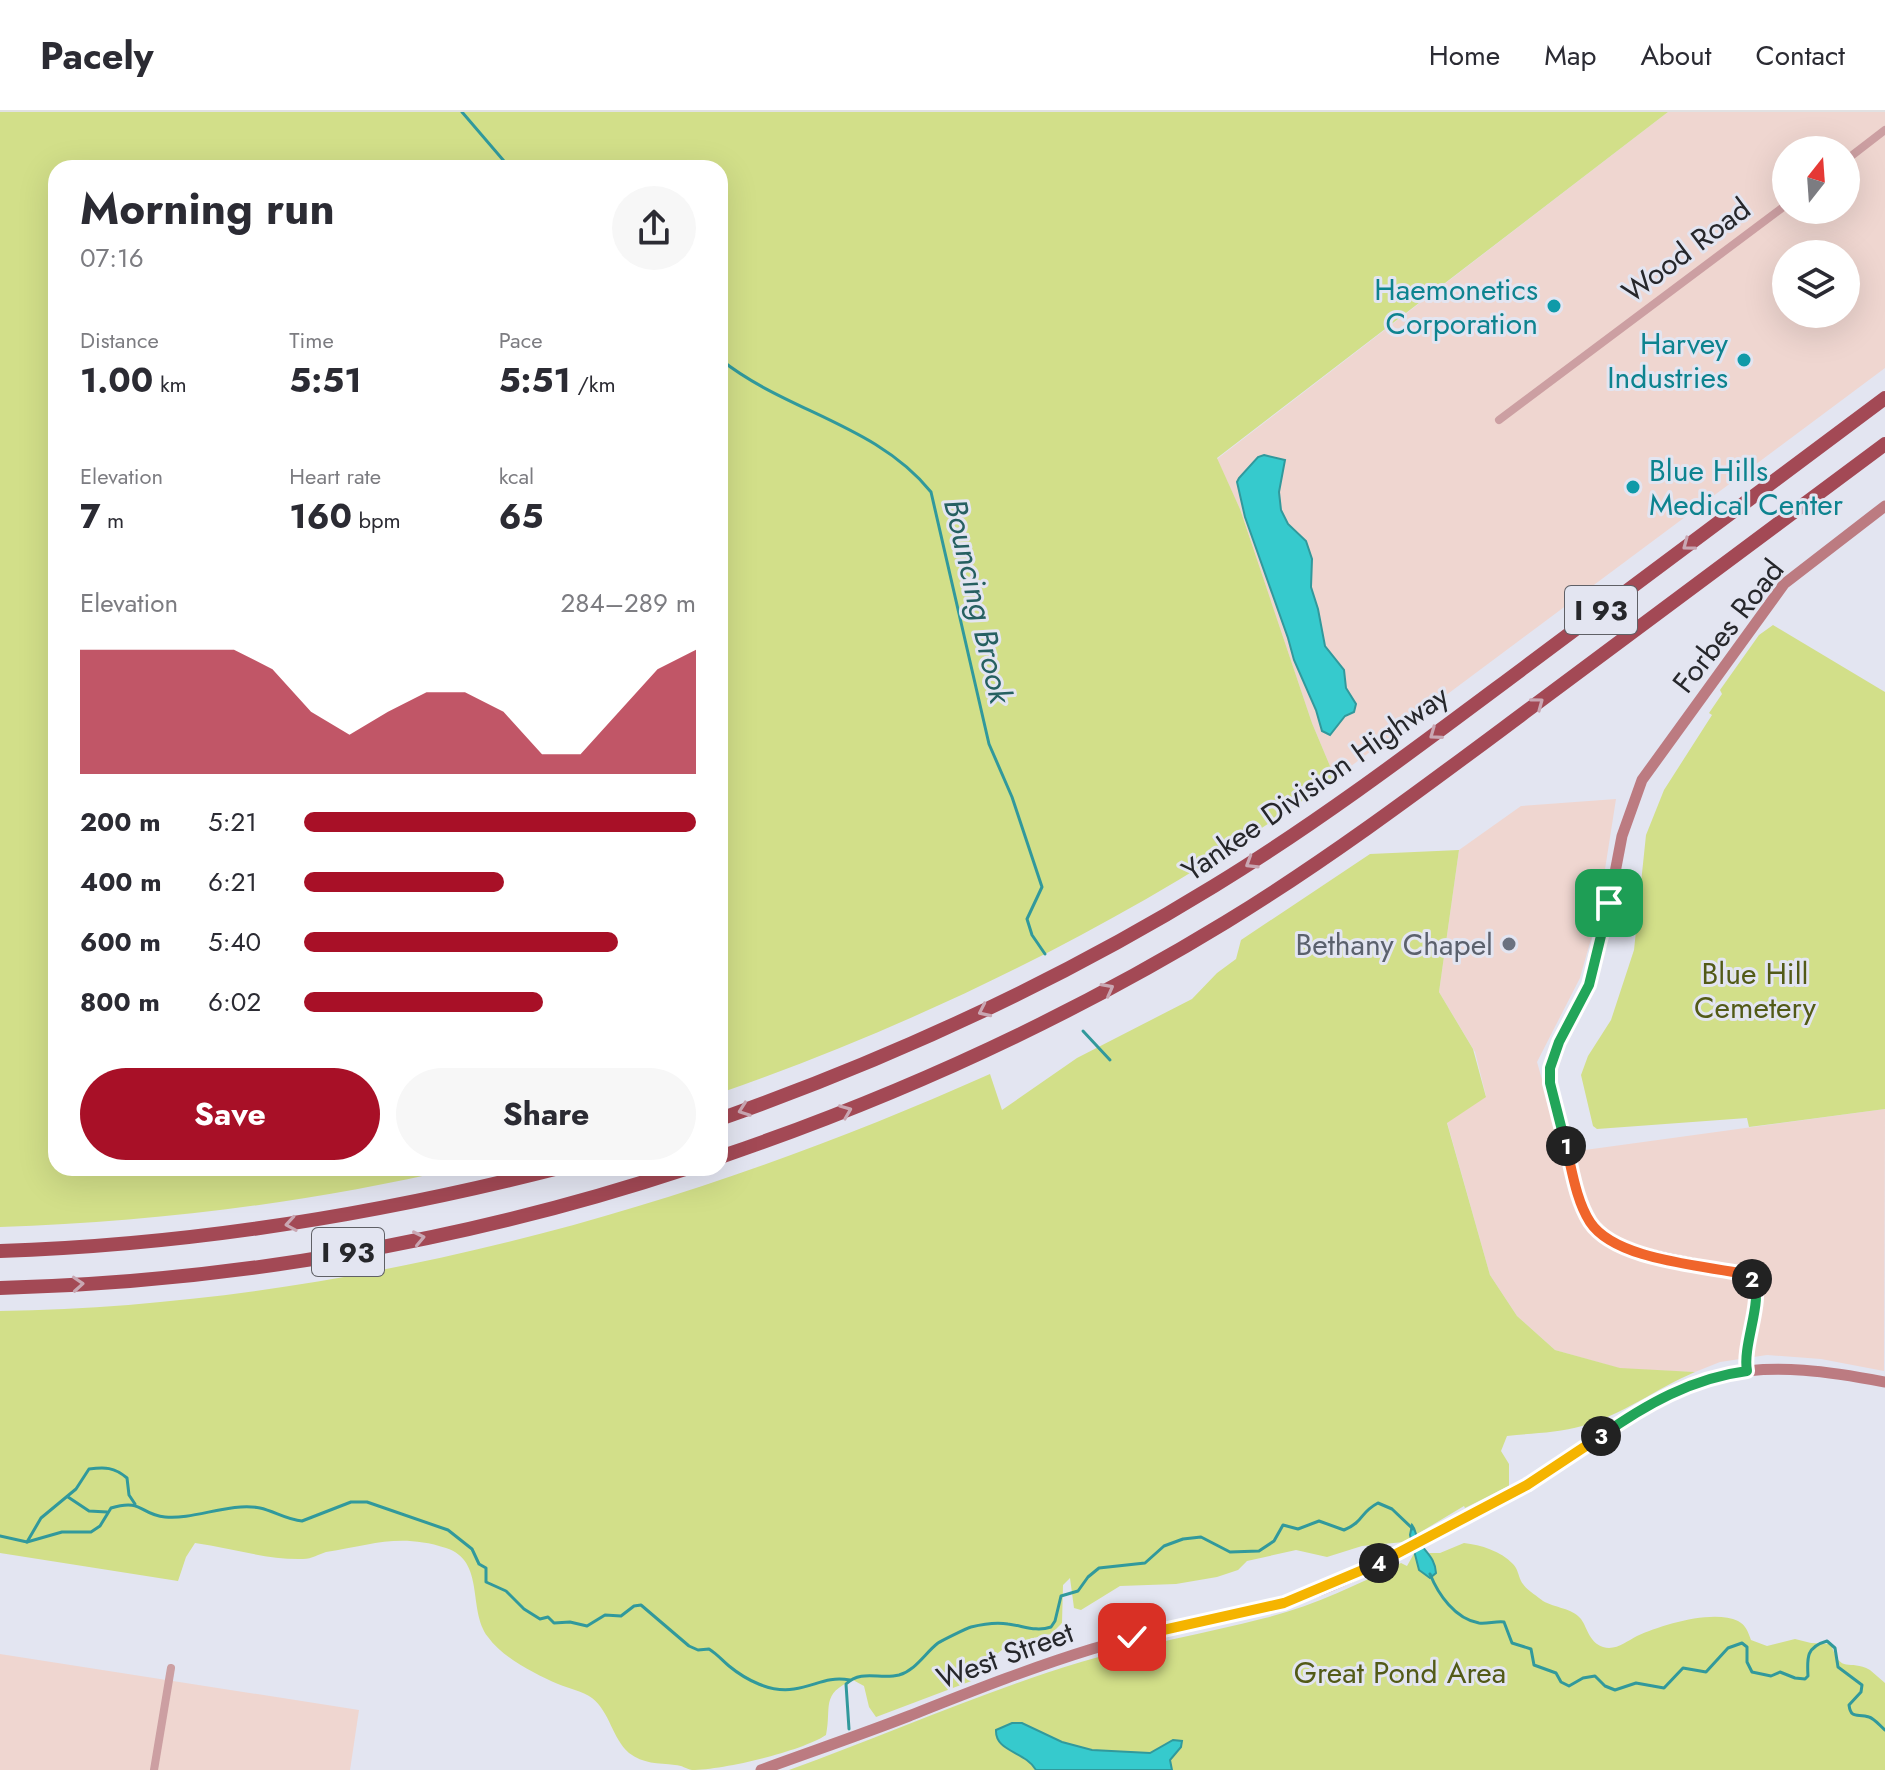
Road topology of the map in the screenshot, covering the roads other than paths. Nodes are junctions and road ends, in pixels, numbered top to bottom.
1 (1885, 130) edge
2 (1860, 149) edge
3 (1772, 215) edge
4 (1885, 398) edge
5 (1499, 420) dead end
6 (1885, 444) edge
7 (1885, 506) edge
8 (728, 1116) edge
9 (728, 1154) edge
10 (525, 1176) edge
11 (660, 1176) edge
12 (0, 1251) edge
13 (0, 1288) edge
14 (1747, 1371) junction
15 (1885, 1382) edge
16 (171, 1668) dead end
17 (154, 1770) edge
18 (761, 1770) edge

1 - 2 street
3 - 5 street, Wood Road
4 -> 8 highway, Yankee Division Highway / I 93
9 -> 6 highway, Yankee Division Highway / I 93
7 - 14 main road, Forbes Road
10 -> 12 highway, I 93
13 -> 11 highway, I 93
14 - 15 main road, West Street
14 - 18 main road, West Street
16 - 17 street

